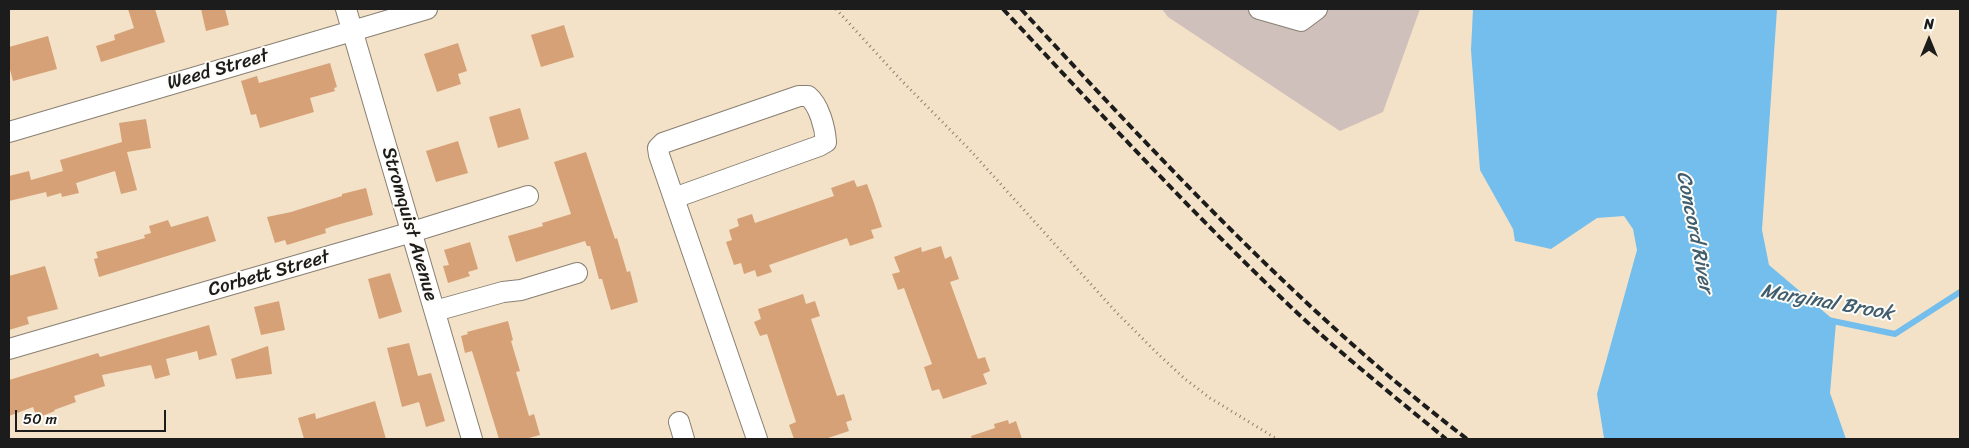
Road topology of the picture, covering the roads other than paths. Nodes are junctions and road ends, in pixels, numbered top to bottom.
1 (346, 9) edge
2 (427, 9) edge
3 (1259, 9) edge
4 (1317, 9) edge
5 (352, 31) junction
6 (9, 132) edge
7 (528, 196) dead end
8 (674, 198) junction
9 (412, 232) junction
10 (577, 273) dead end
11 (435, 311) junction
12 (9, 350) edge
13 (472, 439) edge
14 (757, 439) edge

1 - 5 street, Stromquist Avenue
2 - 5 street, Weed Street
3 - 4 street
5 - 6 street, Weed Street
5 - 9 street, Stromquist Avenue
7 - 9 street, Corbett Street
8 - 8 street
8 - 14 street
9 - 11 street, Stromquist Avenue
9 - 12 street, Corbett Street
10 - 11 street
11 - 13 street, Stromquist Avenue

